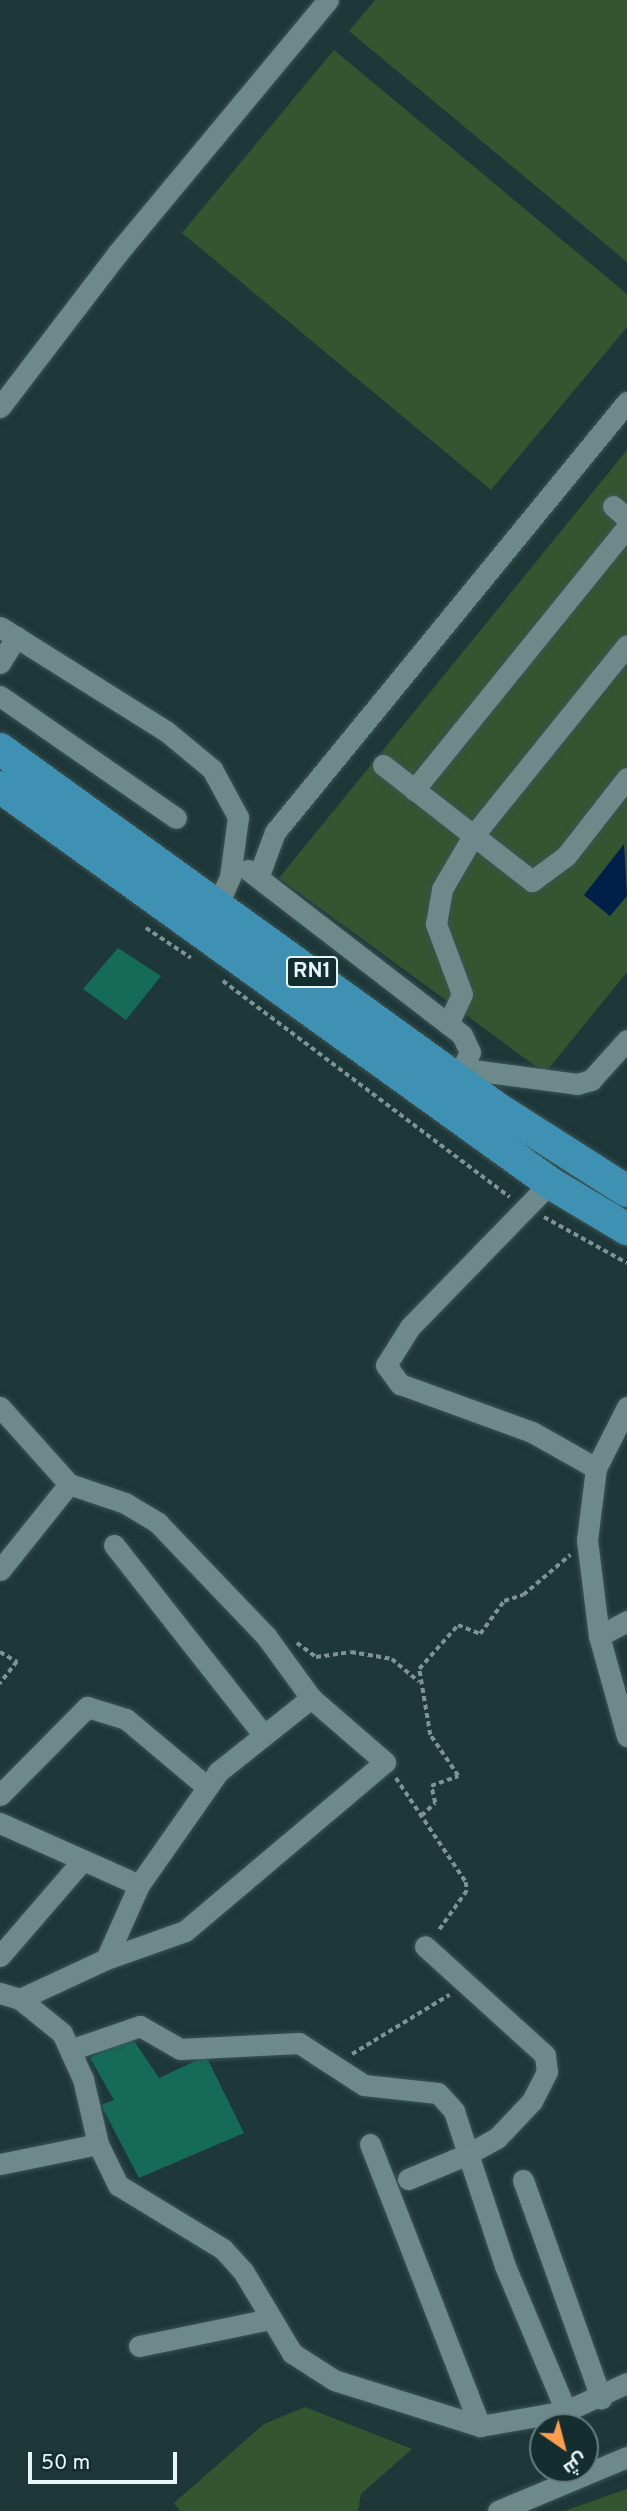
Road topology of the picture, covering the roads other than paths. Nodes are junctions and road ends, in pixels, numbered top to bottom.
1 (328, 0) edge
2 (627, 402) edge
3 (0, 407) edge
4 (627, 527) edge
5 (8, 632) edge
6 (627, 645) edge
7 (0, 663) edge
8 (0, 696) edge
9 (0, 749) edge
10 (383, 765) dead end
11 (627, 778) edge
12 (0, 787) edge
13 (415, 790) junction
14 (176, 818) dead end
15 (473, 836) junction
16 (233, 867) junction
17 (259, 874) junction
18 (218, 904) junction
19 (448, 1024) junction
20 (627, 1040) edge
21 (455, 1084) junction
22 (550, 1183) junction
23 (627, 1191) edge
24 (627, 1229) edge
25 (0, 1407) edge
26 (627, 1407) edge
27 (596, 1468) junction
28 (69, 1484) junction
29 (114, 1545) dead end
30 (0, 1570) edge
31 (627, 1621) edge
32 (599, 1636) junction
33 (619, 1693) edge
34 (311, 1698) junction
35 (261, 1732) junction
36 (627, 1736) edge
37 (207, 1787) junction
38 (0, 1795) edge
39 (0, 1823) edge
40 (81, 1862) junction
41 (139, 1885) junction
42 (425, 1946) road end
43 (0, 1956) edge
44 (106, 1959) junction
45 (10, 1996) edge
46 (70, 2050) junction
47 (98, 2144) junction
48 (370, 2144) dead end
49 (468, 2154) junction
50 (0, 2164) edge
51 (408, 2179) dead end
52 (523, 2180) dead end
53 (270, 2319) junction
54 (139, 2346) dead end
55 (627, 2383) edge
56 (601, 2398) junction
57 (566, 2411) junction
58 (480, 2426) junction
59 (627, 2457) edge
60 (498, 2511) edge

1 - 3 street
2 - 17 street
4 - 13 street
5 - 7 street
5 - 16 street
6 - 15 street
8 - 14 street
9 - 18 highway, RN1
10 - 13 street
11 - 15 street
12 - 21 highway, RN1
13 - 15 street
15 - 19 street
16 - 17 street
16 - 18 street
17 - 19 street
18 - 21 highway, RN1
19 - 21 street
20 - 21 street
21 - 22 highway, RN1
21 - 23 highway, RN1
22 - 24 highway, RN1
22 - 27 street
25 - 28 street
26 - 27 street
27 - 32 street
28 - 30 street
28 - 34 street
29 - 35 street
31 - 32 street
32 - 33 street
33 - 36 street
34 - 35 street
34 - 44 street
35 - 37 street
37 - 38 street
37 - 41 street
39 - 40 street
40 - 41 street
40 - 43 street
41 - 44 street
42 - 49 street
44 - 45 street
45 - 46 street
46 - 47 street
46 - 49 street
47 - 50 street
47 - 53 street
48 - 58 street
49 - 51 street
49 - 57 street
52 - 56 street
53 - 54 street
53 - 58 street
55 - 56 street
56 - 57 street
57 - 58 street
59 - 60 street

